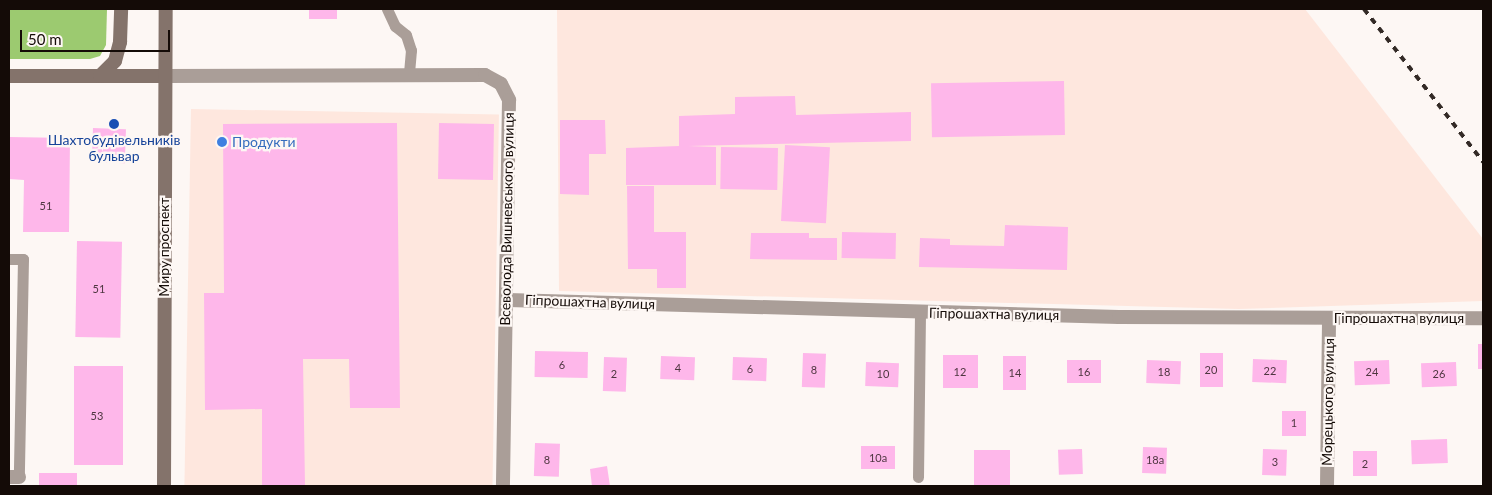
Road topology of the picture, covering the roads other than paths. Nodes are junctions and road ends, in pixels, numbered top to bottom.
1 (121, 9) edge
2 (166, 9) edge
3 (387, 9) edge
4 (409, 75) junction
5 (9, 76) edge
6 (100, 76) junction
7 (164, 76) junction
8 (9, 259) edge
9 (506, 300) junction
10 (920, 312) junction
11 (1483, 318) edge
12 (1329, 319) junction
13 (15, 406) edge
14 (14, 477) edge
15 (918, 477) dead end
16 (164, 486) edge
17 (503, 486) edge
18 (1327, 486) edge

1 - 6 main road
2 - 7 main road, Миру проспект
3 - 4 lane
4 - 7 street, Всеволода Вишневського вулиця
4 - 9 street, Всеволода Вишневського вулиця
5 - 6 main road
6 - 7 main road
7 - 16 main road, Миру проспект
8 - 13 lane
9 - 10 street, Гіпрошахтна вулиця
9 - 17 street, Всеволода Вишневського вулиця
10 - 12 street, Гіпрошахтна вулиця
10 - 15 lane
11 - 12 street, Гіпрошахтна вулиця
12 - 18 street, Морецького вулиця
13 - 14 lane

